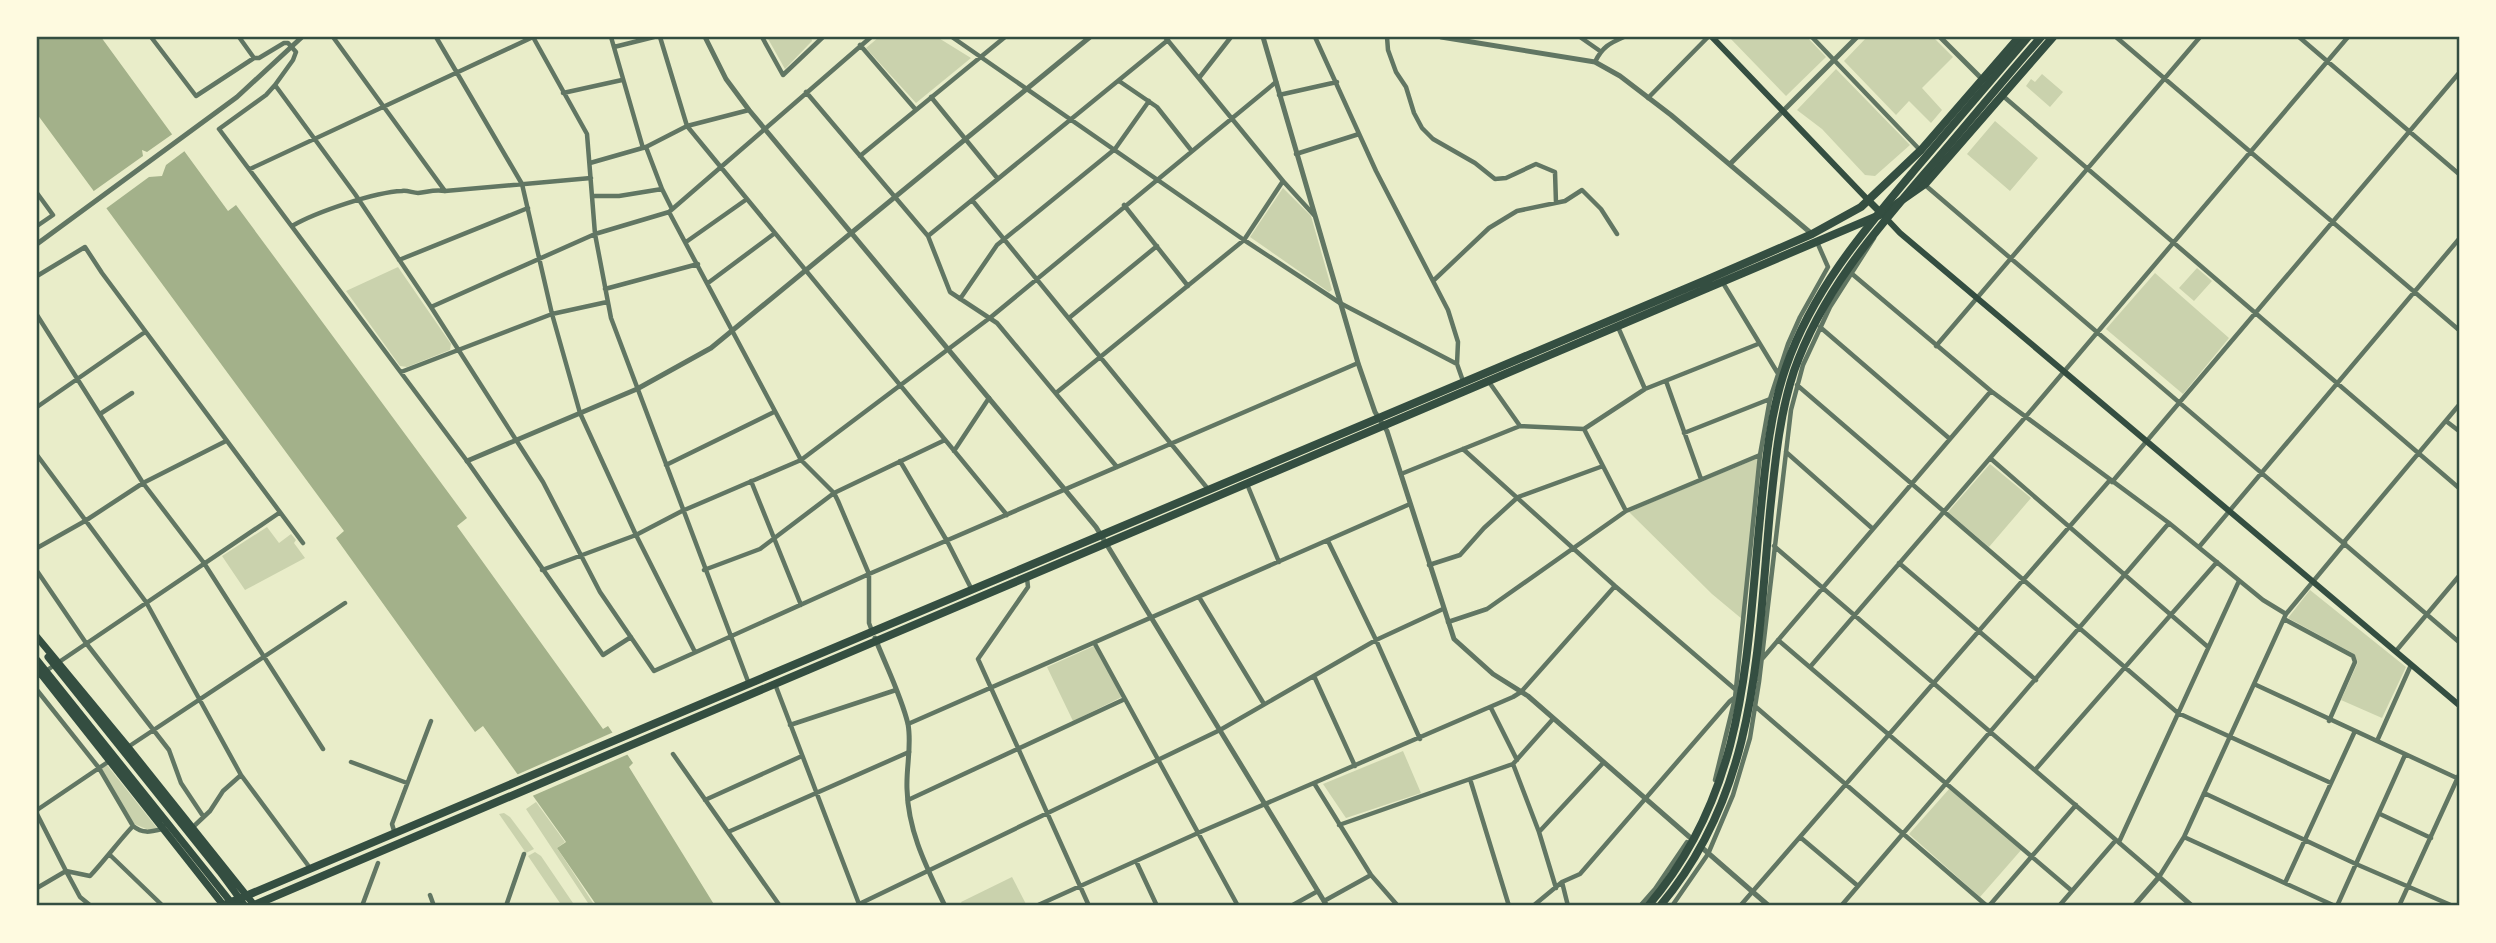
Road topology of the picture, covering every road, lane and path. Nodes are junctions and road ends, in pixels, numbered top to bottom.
1 (151, 37) edge
2 (239, 37) edge
3 (302, 37) edge
4 (333, 37) edge
5 (436, 37) edge
6 (533, 37) edge
7 (611, 37) edge
8 (654, 37) edge
9 (660, 37) edge
10 (705, 37) edge
11 (762, 37) edge
12 (823, 37) edge
13 (871, 37) edge
14 (952, 37) edge
15 (1005, 37) edge
16 (1090, 37) edge
17 (1231, 37) edge
18 (1263, 37) edge
19 (1315, 37) edge
20 (1387, 37) edge
21 (1441, 37) edge
22 (1580, 37) edge
23 (1624, 37) edge
24 (1710, 37) edge
25 (1812, 37) edge
26 (1857, 37) edge
27 (1940, 37) edge
28 (2019, 37) edge
29 (2028, 37) edge
30 (2041, 37) edge
31 (2053, 37) edge
32 (2116, 37) edge
33 (2200, 37) edge
34 (2299, 37) edge
35 (2348, 37) edge
36 (817, 39) edge
37 (1167, 39) edge
38 (860, 45) junction
39 (293, 46) junction
40 (614, 47) junction
41 (1600, 51) junction
42 (981, 57) junction
43 (254, 58) junction
44 (1834, 60) junction
45 (2327, 61) junction
46 (1595, 62) junction
47 (457, 73) junction
48 (2459, 73) edge
49 (1199, 78) junction
50 (2165, 78) junction
51 (622, 79) junction
52 (1983, 80) junction
53 (1119, 81) junction
54 (1276, 82) junction
55 (1337, 82) junction
56 (275, 85) junction
57 (1028, 90) junction
58 (806, 92) junction
59 (563, 93) junction
60 (1279, 95) junction
61 (2003, 96) junction
62 (931, 97) junction
63 (1648, 98) junction
64 (1149, 101) junction
65 (384, 107) junction
66 (749, 110) junction
67 (916, 110) junction
68 (1783, 111) junction
69 (1232, 118) junction
70 (1072, 120) junction
71 (687, 127) junction
72 (764, 128) junction
73 (2409, 132) junction
74 (1359, 134) junction
75 (314, 139) junction
76 (965, 139) junction
77 (644, 147) junction
78 (1115, 149) junction
79 (1191, 150) junction
80 (1921, 150) junction
81 (2251, 152) junction
82 (1296, 154) junction
83 (860, 156) junction
84 (590, 163) junction
85 (1730, 164) junction
86 (720, 167) junction
87 (250, 169) junction
88 (2087, 170) junction
89 (2459, 174) edge
90 (591, 178) junction
91 (1157, 178) junction
92 (998, 179) junction
93 (1283, 181) junction
94 (522, 184) junction
95 (1925, 184) junction
96 (662, 189) junction
97 (445, 191) junction
98 (37, 193) edge
99 (592, 196) junction
100 (895, 197) junction
101 (747, 199) junction
102 (359, 200) junction
103 (972, 200) junction
104 (1869, 201) junction
105 (1556, 203) junction
106 (1124, 205) junction
107 (528, 208) junction
108 (671, 210) junction
109 (1882, 214) junction
110 (1314, 215) junction
111 (2333, 223) junction
112 (37, 226) edge
113 (292, 226) junction
114 (852, 232) junction
115 (775, 233) junction
116 (596, 234) junction
117 (1617, 234) dead end
118 (1812, 234) junction
119 (928, 236) junction
120 (1005, 239) junction
121 (2459, 239) edge
122 (1244, 240) junction
123 (686, 242) junction
124 (1817, 242) junction
125 (37, 244) edge
126 (2173, 244) junction
127 (1157, 246) junction
128 (539, 257) junction
129 (2012, 257) junction
130 (399, 260) junction
131 (698, 264) junction
132 (805, 271) junction
133 (1852, 273) junction
134 (37, 276) edge
135 (1036, 278) junction
136 (1433, 281) junction
137 (708, 283) junction
138 (1723, 283) junction
139 (1188, 286) junction
140 (605, 289) junction
141 (2415, 292) junction
142 (1978, 296) junction
143 (960, 299) junction
144 (607, 302) junction
145 (1340, 303) junction
146 (431, 307) junction
147 (552, 314) junction
148 (2256, 314) junction
149 (37, 315) edge
150 (991, 317) junction
151 (1069, 318) junction
152 (1618, 327) junction
153 (1820, 327) junction
154 (733, 330) junction
155 (2459, 330) edge
156 (2097, 331) junction
157 (145, 332) junction
158 (1758, 344) junction
159 (1937, 346) junction
160 (458, 349) junction
161 (949, 350) junction
162 (1100, 357) junction
163 (1358, 363) junction
164 (1457, 364) junction
165 (2065, 370) junction
166 (401, 372) junction
167 (1777, 373) junction
168 (78, 379) junction
169 (1463, 381) junction
170 (1666, 381) junction
171 (1489, 382) junction
172 (2337, 384) junction
173 (1797, 385) junction
174 (900, 386) junction
175 (637, 388) junction
176 (1646, 389) junction
177 (1991, 391) junction
178 (1056, 393) junction
179 (132, 394) dead end
180 (989, 398) junction
181 (1770, 399) junction
182 (2179, 402) junction
183 (2459, 405) edge
184 (37, 407) edge
185 (774, 412) junction
186 (580, 413) junction
187 (100, 414) junction
188 (2026, 416) junction
189 (2446, 421) junction
190 (1382, 422) junction
191 (1520, 426) junction
192 (1584, 429) junction
193 (2459, 431) edge
194 (1684, 433) junction
195 (1950, 439) junction
196 (516, 440) junction
197 (945, 440) junction
198 (2147, 440) junction
199 (226, 441) junction
200 (1170, 445) junction
201 (1463, 449) junction
202 (954, 451) junction
203 (1785, 451) junction
204 (2419, 453) junction
205 (37, 455) edge
206 (1760, 455) junction
207 (1990, 458) junction
208 (800, 460) junction
209 (467, 461) junction
210 (900, 461) junction
211 (666, 465) junction
212 (1603, 466) junction
213 (1118, 467) junction
214 (2263, 473) junction
215 (1401, 474) junction
216 (1701, 479) junction
217 (751, 481) junction
218 (2111, 481) junction
219 (143, 483) junction
220 (1247, 484) junction
221 (1912, 484) junction
222 (2459, 488) edge
223 (1208, 489) junction
224 (1065, 490) junction
225 (834, 493) junction
226 (1518, 497) junction
227 (1410, 505) junction
228 (682, 511) junction
229 (1626, 511) junction
230 (1944, 511) junction
231 (2230, 511) junction
232 (279, 513) junction
233 (1007, 515) junction
234 (85, 521) junction
235 (2169, 523) junction
236 (2069, 527) junction
237 (1873, 528) junction
238 (636, 535) junction
239 (1102, 535) junction
240 (773, 538) junction
241 (947, 541) junction
242 (1328, 541) junction
243 (2344, 542) junction
244 (303, 543) dead end
245 (1107, 544) junction
246 (1774, 546) junction
247 (1573, 547) junction
248 (2199, 547) junction
249 (37, 548) edge
250 (581, 556) junction
251 (1279, 562) junction
252 (2217, 562) junction
253 (1899, 563) junction
254 (204, 564) junction
255 (1429, 565) junction
256 (542, 570) junction
257 (704, 570) junction
258 (37, 571) edge
259 (869, 574) junction
260 (2126, 576) junction
261 (2459, 576) edge
262 (1027, 577) junction
263 (2023, 579) junction
264 (2312, 580) junction
265 (2239, 581) junction
266 (1615, 586) junction
267 (1823, 588) junction
268 (972, 590) junction
269 (1199, 597) junction
270 (146, 602) junction
271 (345, 603) dead end
272 (801, 605) junction
273 (1443, 609) junction
274 (2427, 614) junction
275 (1854, 615) junction
276 (2171, 615) junction
277 (2285, 617) junction
278 (1153, 618) junction
279 (1447, 622) junction
280 (2080, 628) junction
281 (1978, 631) junction
282 (730, 636) junction
283 (874, 636) junction
284 (631, 637) junction
285 (37, 640) edge
286 (1376, 640) junction
287 (1778, 640) junction
288 (2459, 642) edge
289 (86, 643) junction
290 (1095, 644) junction
291 (2208, 647) junction
292 (2396, 651) junction
293 (695, 652) junction
294 (264, 656) junction
295 (37, 660) edge
296 (1762, 660) junction
297 (56, 663) junction
298 (2412, 665) junction
299 (1810, 667) junction
300 (2125, 667) junction
301 (40, 672) edge
302 (1314, 676) junction
303 (2036, 680) junction
304 (1934, 683) junction
305 (775, 684) junction
306 (2254, 684) junction
307 (749, 685) junction
308 (991, 688) junction
309 (37, 690) edge
310 (896, 690) junction
311 (1736, 690) junction
312 (1521, 692) junction
313 (200, 698) junction
314 (1735, 698) junction
315 (1125, 699) junction
316 (1265, 704) junction
317 (2459, 705) edge
318 (1756, 707) junction
319 (1491, 708) junction
320 (2178, 713) junction
321 (1553, 719) junction
322 (431, 721) dead end
323 (2329, 721) junction
324 (908, 724) junction
325 (790, 725) junction
326 (153, 730) junction
327 (1220, 730) junction
328 (2355, 731) junction
329 (1991, 733) junction
330 (1889, 734) junction
331 (2230, 736) junction
332 (1420, 739) junction
333 (2377, 741) junction
334 (128, 747) junction
335 (323, 749) dead end
336 (1018, 749) junction
337 (909, 752) junction
338 (673, 754) dead end
339 (2405, 755) junction
340 (802, 757) junction
341 (1158, 760) junction
342 (108, 762) junction
343 (351, 762) dead end
344 (1515, 762) junction
345 (1603, 763) junction
346 (1355, 766) junction
347 (99, 768) junction
348 (2035, 770) junction
349 (240, 775) junction
350 (2459, 777) edge
351 (1470, 779) junction
352 (407, 783) junction
353 (1314, 783) junction
354 (2331, 783) junction
355 (1846, 784) junction
356 (1947, 784) junction
357 (816, 793) junction
358 (2204, 793) junction
359 (500, 795) junction
360 (1645, 799) junction
361 (705, 800) junction
362 (908, 800) junction
363 (1264, 804) junction
364 (2076, 805) junction
365 (37, 812) edge
366 (1048, 813) junction
367 (2379, 814) junction
368 (203, 816) junction
369 (1339, 825) junction
370 (133, 826) junction
371 (193, 827) junction
372 (162, 829) junction
373 (728, 832) junction
374 (1539, 832) junction
375 (1198, 833) junction
376 (395, 834) junction
377 (1903, 834) junction
378 (1800, 837) junction
379 (2184, 837) junction
380 (1690, 838) junction
381 (2431, 838) junction
382 (2305, 840) junction
383 (2117, 841) junction
384 (524, 854) dead end
385 (1708, 854) junction
386 (110, 855) junction
387 (2032, 856) junction
388 (1136, 861) junction
389 (378, 863) dead end
390 (2356, 864) junction
391 (311, 869) junction
392 (928, 870) junction
393 (66, 871) junction
394 (1371, 875) junction
395 (2159, 877) junction
396 (1562, 883) junction
397 (2285, 883) junction
398 (1081, 886) junction
399 (1858, 886) junction
400 (2408, 887) junction
401 (37, 888) edge
402 (1556, 888) junction
403 (1318, 891) junction
404 (2072, 891) junction
405 (1752, 892) junction
406 (248, 895) junction
407 (430, 895) dead end
408 (1326, 904) edge
409 (857, 905) edge
410 (91, 906) edge
411 (163, 906) edge
412 (223, 906) edge
413 (234, 906) edge
414 (251, 906) edge
415 (362, 906) edge
416 (435, 906) edge
417 (506, 906) edge
418 (780, 906) edge
419 (945, 906) edge
420 (1036, 906) edge
421 (1089, 906) edge
422 (1157, 906) edge
423 (1238, 906) edge
424 (1292, 906) edge
425 (1398, 906) edge
426 (1509, 906) edge
427 (1533, 906) edge
428 (1568, 906) edge
429 (1640, 906) edge
430 (1648, 906) edge
431 (1660, 906) edge
432 (1672, 906) edge
433 (1740, 906) edge
434 (1769, 906) edge
435 (1841, 906) edge
436 (1988, 906) edge
437 (2059, 906) edge
438 (2134, 906) edge
439 (2192, 906) edge
440 (2336, 906) edge
441 (2399, 906) edge
442 (2453, 906) edge

1 - 43 street
2 - 43 street
3 - 39 street
4 - 65 street
5 - 47 street
6 - 47 street
6 - 59 street
7 - 40 street
8 - 40 street
9 - 71 street
10 - 66 street
11 - 36 street
12 - 36 street
13 - 38 street
14 - 42 street
15 - 42 street
16 - 57 street
17 - 49 street
18 - 54 street
19 - 55 street
20 - 105 street
21 - 46 street
22 - 41 street
23 - 41 street
24 - 63 street
24 - 68 main road
25 - 44 street
26 - 44 street
27 - 52 street
28 - 52 highway
29 - 430 highway
30 - 431 highway
31 - 61 highway
32 - 50 street
33 - 50 street
34 - 45 street
35 - 45 street
37 - 49 street
37 - 53 street
38 - 58 street
38 - 67 street
39 - 43 street
39 - 56 street
39 - 125 street
40 - 51 street
41 - 46 street
42 - 57 street
42 - 62 street
44 - 68 street
44 - 80 street
45 - 73 street
45 - 81 street
46 - 63 street
47 - 65 street
47 - 94 street
48 - 73 street
49 - 69 street
50 - 81 street
50 - 88 street
51 - 59 street
51 - 77 street
52 - 80 highway
53 - 64 street
53 - 70 street
54 - 60 street
54 - 69 street
55 - 60 street
55 - 74 street
56 - 75 street
56 - 87 street
57 - 70 street
57 - 76 street
58 - 72 street
58 - 83 street
59 - 84 street
60 - 82 street
61 - 88 street
61 - 95 highway
62 - 67 street
62 - 76 street
63 - 85 street
64 - 78 street
64 - 79 street
65 - 75 street
65 - 97 street
66 - 71 street
66 - 72 street
67 - 83 street
68 - 85 street
68 - 104 main road
69 - 79 street
69 - 93 street
70 - 78 street
70 - 92 street
71 - 77 street
71 - 86 street
72 - 86 street
72 - 114 street
73 - 89 street
73 - 111 street
74 - 82 street
74 - 136 street
75 - 87 street
75 - 102 street
76 - 92 street
76 - 100 street
77 - 84 street
77 - 96 street
78 - 91 street
78 - 120 street
79 - 91 street
80 - 104 highway
81 - 111 street
81 - 126 street
82 - 110 street
83 - 100 street
84 - 90 street
85 - 118 street
86 - 101 street
86 - 108 street
87 - 113 street
88 - 126 street
88 - 129 street
90 - 94 street
90 - 99 street
91 - 106 street
91 - 122 street
92 - 103 street
93 - 110 street
93 - 122 street
94 - 97 street
94 - 107 street
95 - 109 highway
95 - 129 street
96 - 99 street
96 - 108 street
97 - 102 street
98 - 112 street
99 - 116 street
100 - 114 street
100 - 119 street
101 - 115 street
101 - 123 street
102 - 113 street
102 - 130 street
103 - 119 street
103 - 120 street
104 - 109 main road
104 - 118 highway
105 - 117 street
105 - 136 street
106 - 127 street
106 - 135 street
107 - 128 street
107 - 130 street
108 - 116 street
108 - 123 street
109 - 124 highway
109 - 133 street
109 - 142 main road
110 - 145 street
111 - 141 street
111 - 148 street
113 - 166 street
114 - 132 street
114 - 161 street
115 - 132 street
115 - 137 street
116 - 128 street
116 - 140 street
118 - 124 street
118 - 169 highway
119 - 143 street
120 - 135 street
120 - 143 street
121 - 141 street
122 - 139 street
122 - 145 street
123 - 131 street
124 - 138 highway
124 - 167 street
126 - 148 street
126 - 156 street
127 - 139 street
127 - 151 street
128 - 146 street
128 - 147 street
129 - 142 street
129 - 156 street
130 - 146 street
131 - 137 street
131 - 140 street
132 - 154 street
132 - 174 street
133 - 153 street
133 - 159 street
134 - 157 street
135 - 150 street
135 - 151 street
136 - 164 street
137 - 154 street
138 - 152 highway
138 - 158 street
139 - 162 street
140 - 144 street
141 - 155 street
141 - 172 street
142 - 159 street
142 - 165 main road
143 - 150 street
144 - 147 street
144 - 175 street
145 - 163 street
145 - 164 street
146 - 160 street
147 - 160 street
147 - 186 street
148 - 172 street
148 - 182 street
149 - 168 street
150 - 161 street
150 - 178 street
151 - 162 street
152 - 171 highway
152 - 176 street
153 - 173 street
153 - 195 street
154 - 175 street
154 - 185 street
156 - 165 street
156 - 182 street
157 - 168 street
157 - 199 street
158 - 167 street
158 - 170 street
159 - 177 street
160 - 166 street
160 - 196 street
161 - 174 street
161 - 180 street
162 - 178 street
162 - 200 street
163 - 190 street
163 - 200 street
164 - 169 street
165 - 188 street
165 - 198 main road
166 - 209 street
167 - 181 street
168 - 184 street
168 - 187 street
169 - 190 highway
170 - 176 street
170 - 194 street
171 - 190 highway
171 - 191 street
172 - 204 street
172 - 214 street
173 - 203 street
173 - 221 street
174 - 197 street
174 - 208 street
175 - 186 street
175 - 211 street
176 - 192 street
177 - 188 street
177 - 195 street
178 - 213 street
179 - 187 street
180 - 202 street
180 - 224 street
181 - 194 street
181 - 206 street
182 - 198 street
182 - 214 street
183 - 189 street
185 - 208 street
185 - 211 street
186 - 196 street
186 - 238 street
187 - 219 street
188 - 207 street
188 - 218 street
189 - 193 street
189 - 204 street
190 - 215 street
190 - 220 highway
190 - 223 highway
191 - 192 street
191 - 201 street
192 - 212 street
194 - 216 street
195 - 221 street
196 - 209 street
196 - 250 street
197 - 202 street
197 - 210 street
198 - 218 street
198 - 231 main road
199 - 219 street
199 - 232 street
200 - 213 street
200 - 223 street
201 - 215 street
201 - 226 street
202 - 233 street
203 - 237 street
203 - 246 street
204 - 222 street
204 - 243 street
205 - 234 street
206 - 216 street
206 - 311 street
207 - 230 street
207 - 236 street
208 - 217 street
208 - 225 street
209 - 256 street
210 - 225 street
210 - 241 street
211 - 228 street
212 - 226 street
212 - 229 street
213 - 224 street
214 - 231 street
214 - 243 street
215 - 227 street
216 - 229 street
217 - 228 street
217 - 240 street
218 - 235 street
218 - 236 street
219 - 234 street
219 - 254 street
220 - 245 highway
220 - 251 street
221 - 230 street
221 - 237 street
223 - 239 highway
224 - 233 street
224 - 239 street
225 - 240 street
225 - 259 street
226 - 247 street
226 - 255 street
227 - 242 street
227 - 255 street
228 - 238 street
228 - 257 street
229 - 247 street
230 - 253 street
230 - 263 street
231 - 248 street
231 - 264 main road
232 - 244 street
232 - 254 street
233 - 241 street
234 - 249 street
234 - 270 street
235 - 248 street
235 - 260 street
236 - 260 street
236 - 263 street
237 - 267 street
238 - 250 street
238 - 293 street
239 - 245 street
239 - 268 highway
240 - 257 street
240 - 272 street
241 - 259 street
241 - 268 street
242 - 251 street
242 - 286 street
243 - 264 street
243 - 274 street
245 - 262 highway
245 - 278 street
246 - 267 street
246 - 296 street
247 - 266 street
247 - 279 street
248 - 252 street
250 - 256 street
250 - 284 street
251 - 269 street
252 - 265 street
252 - 276 street
253 - 275 street
253 - 281 street
254 - 270 street
254 - 294 street
255 - 273 street
256 - 284 street
257 - 282 street
258 - 289 street
259 - 272 street
259 - 283 street
260 - 276 street
260 - 280 street
261 - 274 street
262 - 283 highway
262 - 308 street
263 - 280 street
263 - 281 street
264 - 277 street
264 - 292 main road
265 - 277 street
265 - 291 street
266 - 311 street
266 - 312 street
267 - 275 street
267 - 287 street
268 - 283 highway
269 - 278 street
269 - 316 street
270 - 289 street
270 - 313 street
271 - 294 street
272 - 282 street
273 - 279 street
273 - 286 street
274 - 288 street
274 - 292 street
275 - 299 street
275 - 304 street
276 - 291 street
276 - 300 street
277 - 306 street
277 - 323 street
278 - 290 street
278 - 327 street
279 - 312 street
280 - 300 street
280 - 303 street
281 - 303 street
281 - 304 street
282 - 293 street
282 - 307 street
283 - 305 highway
283 - 307 highway
283 - 310 street
284 - 293 street
285 - 297 main road
286 - 302 street
286 - 332 street
287 - 296 street
287 - 299 street
289 - 297 street
289 - 326 street
290 - 308 street
290 - 315 street
291 - 320 street
292 - 298 main road
294 - 313 street
294 - 335 street
295 - 301 main road
296 - 318 street
297 - 301 street
297 - 334 main road
297 - 414 main road
298 - 317 main road
298 - 333 street
299 - 330 street
300 - 320 street
300 - 348 street
301 - 342 main road
301 - 413 main road
302 - 316 street
302 - 346 street
303 - 329 street
304 - 329 street
304 - 330 street
305 - 325 street
305 - 359 highway
306 - 323 street
306 - 331 street
307 - 359 highway
308 - 324 street
308 - 336 street
309 - 347 street
310 - 324 street
310 - 325 street
311 - 314 street
312 - 319 street
312 - 321 street
313 - 326 street
313 - 349 street
314 - 360 street
314 - 380 street
315 - 336 street
315 - 341 street
316 - 327 street
318 - 355 street
318 - 385 street
319 - 332 street
319 - 344 street
320 - 331 street
320 - 383 street
321 - 344 street
321 - 345 street
322 - 352 street
323 - 328 street
324 - 337 street
325 - 340 street
326 - 334 street
326 - 368 street
327 - 341 street
327 - 363 street
328 - 333 street
328 - 354 street
329 - 348 street
329 - 356 street
330 - 355 street
330 - 356 street
331 - 354 street
331 - 358 street
332 - 346 street
333 - 339 street
334 - 371 main road
336 - 362 street
336 - 366 street
337 - 357 street
337 - 362 street
338 - 361 street
339 - 350 street
339 - 367 street
340 - 357 street
340 - 361 street
341 - 366 street
341 - 375 street
342 - 347 street
342 - 372 main road
343 - 352 street
344 - 351 street
344 - 374 street
345 - 360 street
345 - 374 street
346 - 353 street
347 - 365 street
347 - 370 street
348 - 364 street
349 - 368 street
349 - 391 street
350 - 381 street
351 - 369 street
351 - 426 street
352 - 376 street
353 - 363 street
353 - 369 street
354 - 382 street
355 - 377 street
355 - 378 street
356 - 377 street
356 - 387 street
357 - 373 street
357 - 409 street
358 - 379 street
358 - 382 street
359 - 376 highway
359 - 414 highway
360 - 380 street
360 - 396 street
361 - 373 street
362 - 392 street
363 - 375 street
363 - 403 street
364 - 383 street
364 - 387 street
365 - 393 street
366 - 392 street
366 - 398 street
367 - 381 street
367 - 390 street
368 - 371 street
369 - 394 street
370 - 372 street
370 - 386 street
371 - 406 main road
372 - 412 main road
373 - 418 street
374 - 402 street
375 - 388 street
375 - 423 street
376 - 391 highway
377 - 399 street
377 - 436 street
378 - 399 street
378 - 405 street
379 - 395 street
379 - 397 street
380 - 385 street
380 - 429 street
381 - 400 street
382 - 390 street
382 - 397 street
383 - 395 street
383 - 404 street
384 - 417 street
385 - 405 street
385 - 432 street
386 - 393 street
386 - 411 street
387 - 404 street
387 - 436 street
388 - 398 street
388 - 422 street
389 - 415 street
390 - 400 street
390 - 440 street
391 - 406 highway
392 - 409 street
392 - 419 street
393 - 401 street
393 - 410 street
394 - 408 street
394 - 425 street
395 - 438 street
395 - 439 street
396 - 402 street
396 - 428 street
397 - 440 street
398 - 420 street
398 - 421 street
399 - 435 street
400 - 441 street
400 - 442 street
402 - 427 street
403 - 408 street
403 - 424 street
404 - 437 street
405 - 433 street
405 - 434 street
406 - 412 highway
406 - 414 main road
407 - 416 street

